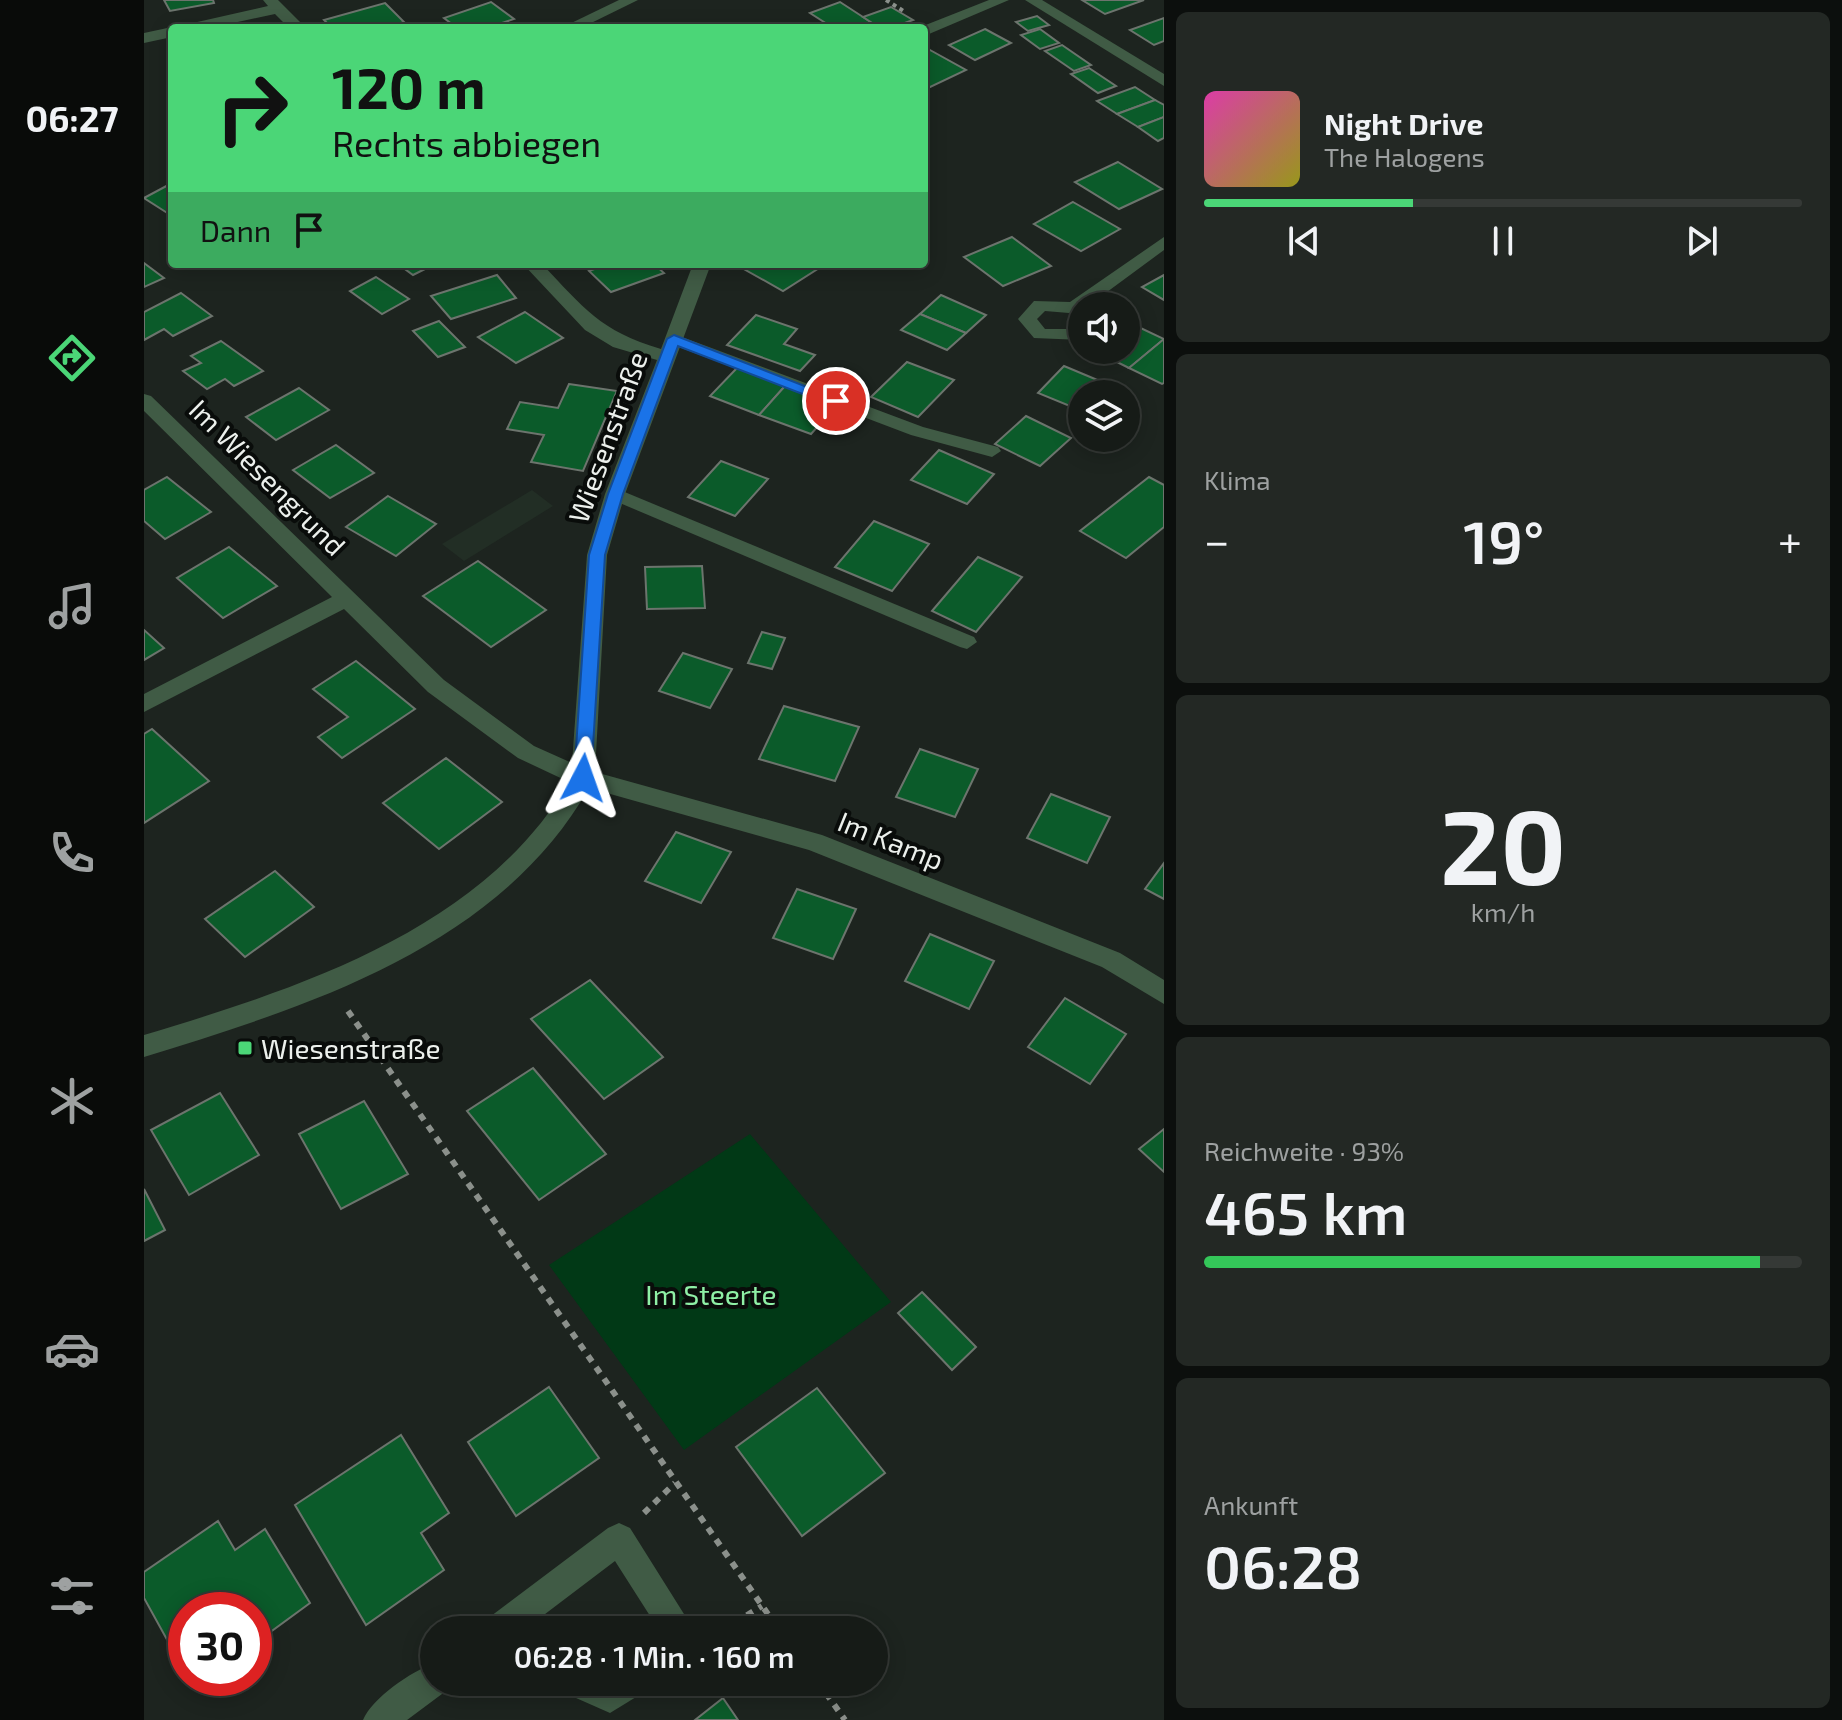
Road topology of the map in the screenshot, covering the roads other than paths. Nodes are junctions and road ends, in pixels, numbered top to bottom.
1 (631, 0) edge
2 (1002, 0) edge
3 (1032, 0) edge
4 (273, 4) edge
5 (203, 24) edge
6 (294, 24) edge
7 (578, 24) edge
8 (928, 29) edge
9 (168, 33) edge
10 (144, 38) edge
11 (1164, 81) edge
12 (1164, 242) edge
13 (536, 268) edge
14 (701, 268) edge
15 (1102, 292) edge
16 (1068, 309) edge
17 (1068, 335) edge
18 (671, 348) junction
19 (144, 400) edge
20 (992, 451) dead end
21 (615, 494) junction
22 (348, 598) junction
23 (967, 642) dead end
24 (144, 704) edge
25 (583, 778) junction
26 (1164, 993) edge
27 (144, 1046) edge
28 (517, 1616) edge
29 (669, 1616) edge
30 (420, 1690) edge
31 (380, 1720) edge

1 - 7 street
2 - 8 street
3 - 11 street
4 - 5 street
4 - 6 street
9 - 10 street
12 - 15 street
13 - 18 street
14 - 18 street, Wiesenstraße
16 - 17 street
18 - 20 lane
18 - 21 street, Wiesenstraße
19 - 22 street, Im Wiesengrund
21 - 23 lane
21 - 25 street, Wiesenstraße
22 - 24 street, Im Wiesengrund
22 - 25 street, Im Wiesengrund
25 - 26 street, Im Kamp
25 - 27 street, Wiesenstraße
28 - 29 street
30 - 31 street

